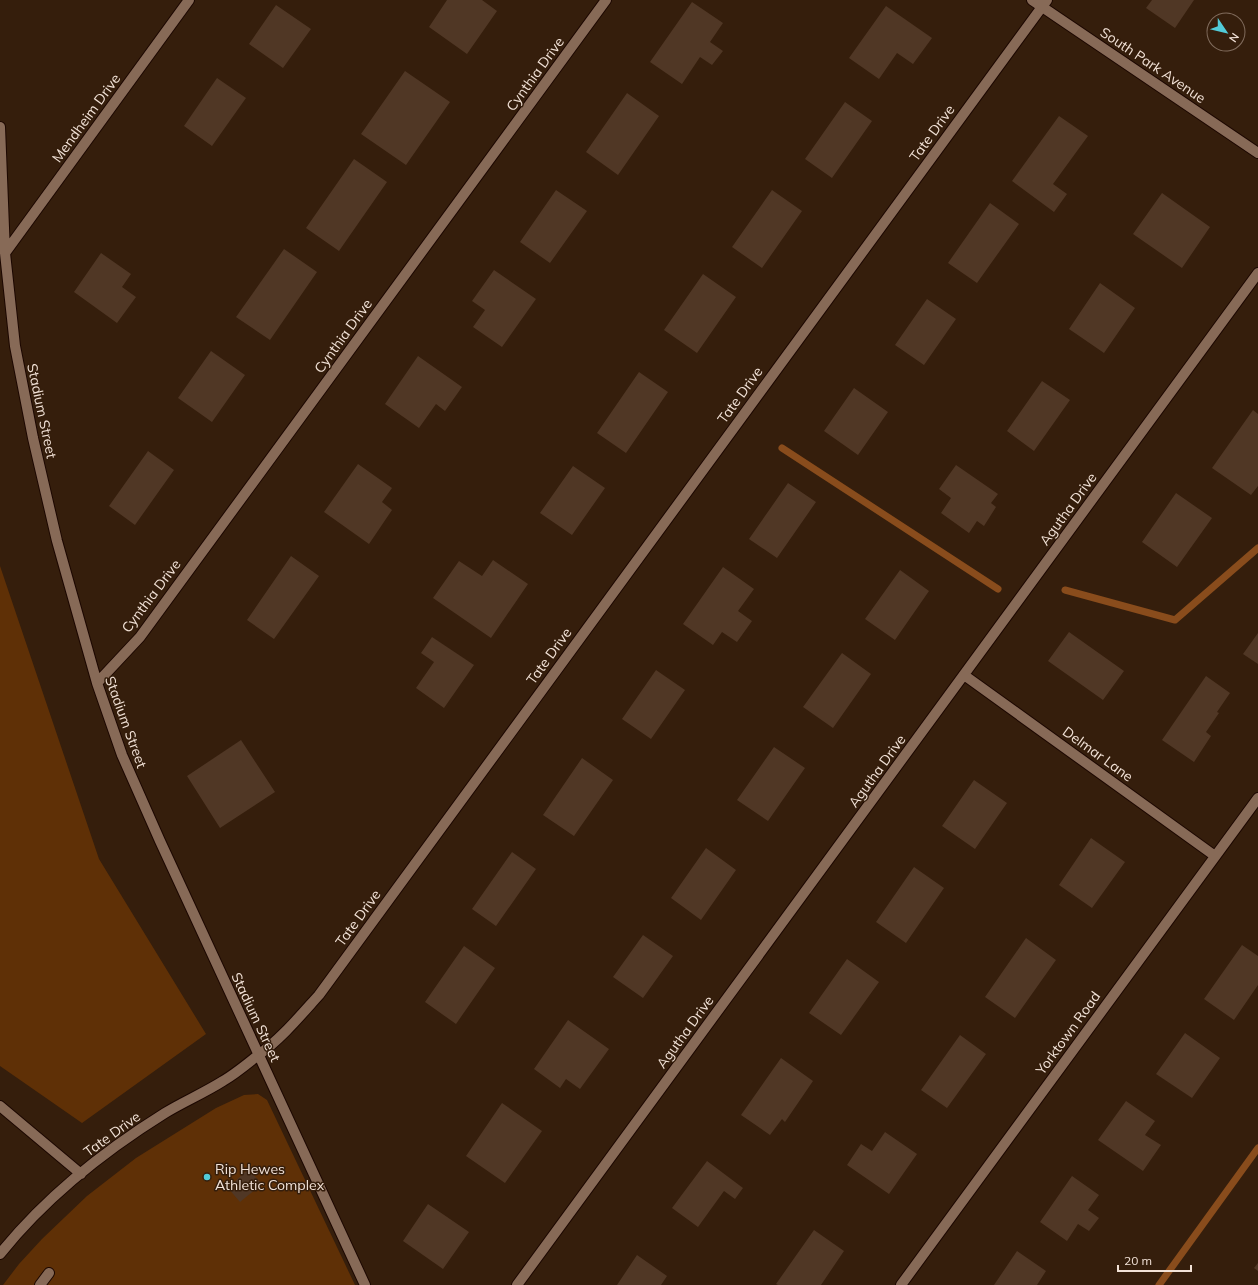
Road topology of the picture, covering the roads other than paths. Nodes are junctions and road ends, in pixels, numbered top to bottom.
1 (189, 0) edge
2 (606, 0) edge
3 (1032, 0) edge
4 (1044, 3) edge
5 (0, 127) edge
6 (1258, 153) edge
7 (5, 253) junction
8 (1258, 273) edge
9 (964, 675) junction
10 (97, 683) junction
11 (1258, 798) edge
12 (1215, 856) junction
13 (259, 1056) junction
14 (0, 1106) edge
15 (81, 1174) junction
16 (0, 1254) edge
17 (49, 1273) dead end
18 (40, 1285) edge
19 (365, 1285) edge
20 (518, 1285) edge
21 (901, 1285) edge

1 - 7 street, Mendheim Drive
2 - 10 street, Cynthia Drive
3 - 4 street, South Park Avenue
4 - 6 street, South Park Avenue
4 - 13 street, Tate Drive
5 - 7 street, Stadium Street
7 - 10 street, Stadium Street
8 - 9 street, Agutha Drive
9 - 12 street, Delmar Lane
9 - 20 street, Agutha Drive
10 - 13 street, Stadium Street
11 - 12 street, Yorktown Road
12 - 21 street, Yorktown Road
13 - 15 street, Tate Drive
13 - 19 street, Stadium Street
14 - 15 street
15 - 16 street, Tate Drive
17 - 18 street

